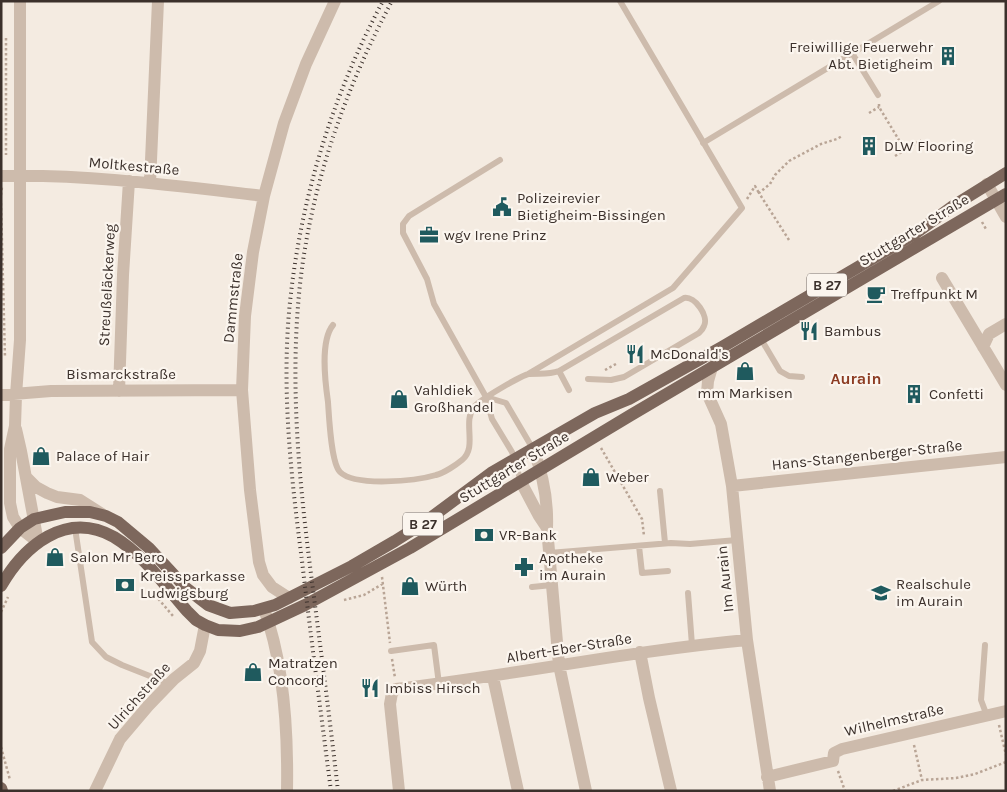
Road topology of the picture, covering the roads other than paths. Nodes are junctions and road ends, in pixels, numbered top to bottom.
1 (20, 1) edge
2 (158, 1) edge
3 (335, 1) edge
4 (620, 1) edge
5 (939, 1) edge
6 (852, 53) junction
7 (878, 95) road end
8 (704, 143) junction
9 (500, 160) dead end
10 (1006, 173) edge
11 (3, 176) edge
12 (20, 176) junction
13 (129, 181) junction
14 (150, 183) junction
15 (987, 184) junction
16 (264, 196) junction
17 (1003, 198) edge
18 (1006, 217) edge
19 (942, 278) dead end
20 (334, 324) dead end
21 (1006, 324) edge
22 (761, 339) junction
23 (983, 346) junction
24 (712, 368) junction
25 (559, 371) junction
26 (528, 374) junction
27 (802, 377) dead end
28 (588, 379) dead end
29 (1006, 385) edge
30 (242, 390) junction
31 (569, 390) dead end
32 (119, 391) junction
33 (16, 395) junction
34 (1, 396) edge
35 (486, 398) junction
36 (15, 426) junction
37 (533, 449) junction
38 (1006, 457) edge
39 (515, 459) junction
40 (541, 469) junction
41 (26, 477) junction
42 (521, 482) junction
43 (732, 486) junction
44 (660, 491) dead end
45 (106, 516) junction
46 (34, 519) junction
47 (20, 528) junction
48 (75, 528) junction
49 (547, 528) junction
50 (737, 540) junction
51 (38, 542) junction
52 (665, 544) junction
53 (642, 545) junction
54 (1, 548) edge
55 (549, 553) junction
56 (668, 571) dead end
57 (552, 585) junction
58 (1, 586) edge
59 (532, 587) dead end
60 (688, 594) dead end
61 (289, 598) junction
62 (264, 609) junction
63 (269, 622) junction
64 (205, 625) junction
65 (747, 640) junction
66 (692, 645) junction
67 (985, 645) dead end
68 (391, 651) road end
69 (640, 652) junction
70 (559, 665) junction
71 (493, 677) junction
72 (170, 684) junction
73 (439, 684) junction
74 (996, 713) edge
75 (767, 777) junction
76 (95, 791) edge
77 (288, 791) edge
78 (399, 791) edge
79 (518, 791) edge
80 (586, 791) edge
81 (672, 791) edge
82 (770, 791) edge

1 - 12 street
2 - 14 street
3 - 16 street, Dammstraße
4 - 8 lane
5 - 6 lane
6 - 7 lane
6 - 8 lane
8 - 26 lane
9 - 35 lane
10 - 15 main road, Stuttgarter Straße / B 27
11 - 12 street, Moltkestraße
12 - 13 street, Moltkestraße
12 - 33 street
13 - 14 street, Moltkestraße
13 - 32 street, Streußeläckerweg
14 - 16 street, Moltkestraße
15 - 17 street
15 - 37 main road, Stuttgarter Straße / B 27
16 - 30 street, Dammstraße
17 - 18 street
17 - 22 main road, Stuttgarter Straße / B 27
19 - 23 street
20 - 35 lane
21 - 23 street
22 - 24 main road, Stuttgarter Straße / B 27
22 - 27 lane
23 - 29 street
24 - 40 main road, Stuttgarter Straße / B 27
24 - 43 street, Im Aurain
25 - 26 lane
25 - 28 lane
25 - 31 lane
26 - 35 lane
30 - 32 street, Bismarckstraße
30 - 61 street, Dammstraße
32 - 33 street, Bismarckstraße
33 - 34 street, Bismarckstraße
33 - 36 street
35 - 37 lane
35 - 39 lane
36 - 41 street
36 - 47 street
37 - 39 main road, Stuttgarter Straße / B 27
37 - 40 street
38 - 43 street, Hans-Stangenberger-Straße
39 - 42 lane
39 - 61 main road, Stuttgarter Straße / B 27
40 - 42 main road, Stuttgarter Straße / B 27
40 - 49 street
41 - 45 street
41 - 46 street
42 - 49 street
42 - 63 main road, Stuttgarter Straße / B 27
43 - 50 street, Im Aurain
44 - 52 lane
45 - 46 main road, Stuttgarter Straße / B 27
45 - 62 main road, Stuttgarter Straße / B 27
46 - 47 main road, Stuttgarter Straße / B 27
46 - 51 street
47 - 51 street
47 - 54 main road, Stuttgarter Straße / B 27
48 - 51 main road, Stuttgarter Straße / B 27
48 - 64 main road, Stuttgarter Straße / B 27
48 - 72 lane
49 - 55 street
50 - 52 lane
50 - 65 street, Im Aurain
51 - 58 main road, Stuttgarter Straße / B 27
52 - 53 lane
53 - 55 lane
53 - 56 lane
55 - 57 street
57 - 59 lane
57 - 70 street
60 - 66 lane
61 - 62 main road, Stuttgarter Straße / B 27
62 - 63 street
63 - 64 main road, Stuttgarter Straße / B 27
63 - 77 street
64 - 72 street, Ulrichstraße
65 - 66 street, Albert-Eber-Straße
65 - 75 street, Im Aurain
66 - 69 street, Albert-Eber-Straße
67 - 74 lane
68 - 73 lane
69 - 70 street, Albert-Eber-Straße
69 - 81 street
70 - 71 street, Albert-Eber-Straße
70 - 80 street
71 - 73 street, Albert-Eber-Straße
71 - 79 street
72 - 76 street, Ulrichstraße
73 - 78 street, Albert-Eber-Straße
74 - 75 street, Wilhelmstraße
75 - 82 street, Im Aurain

